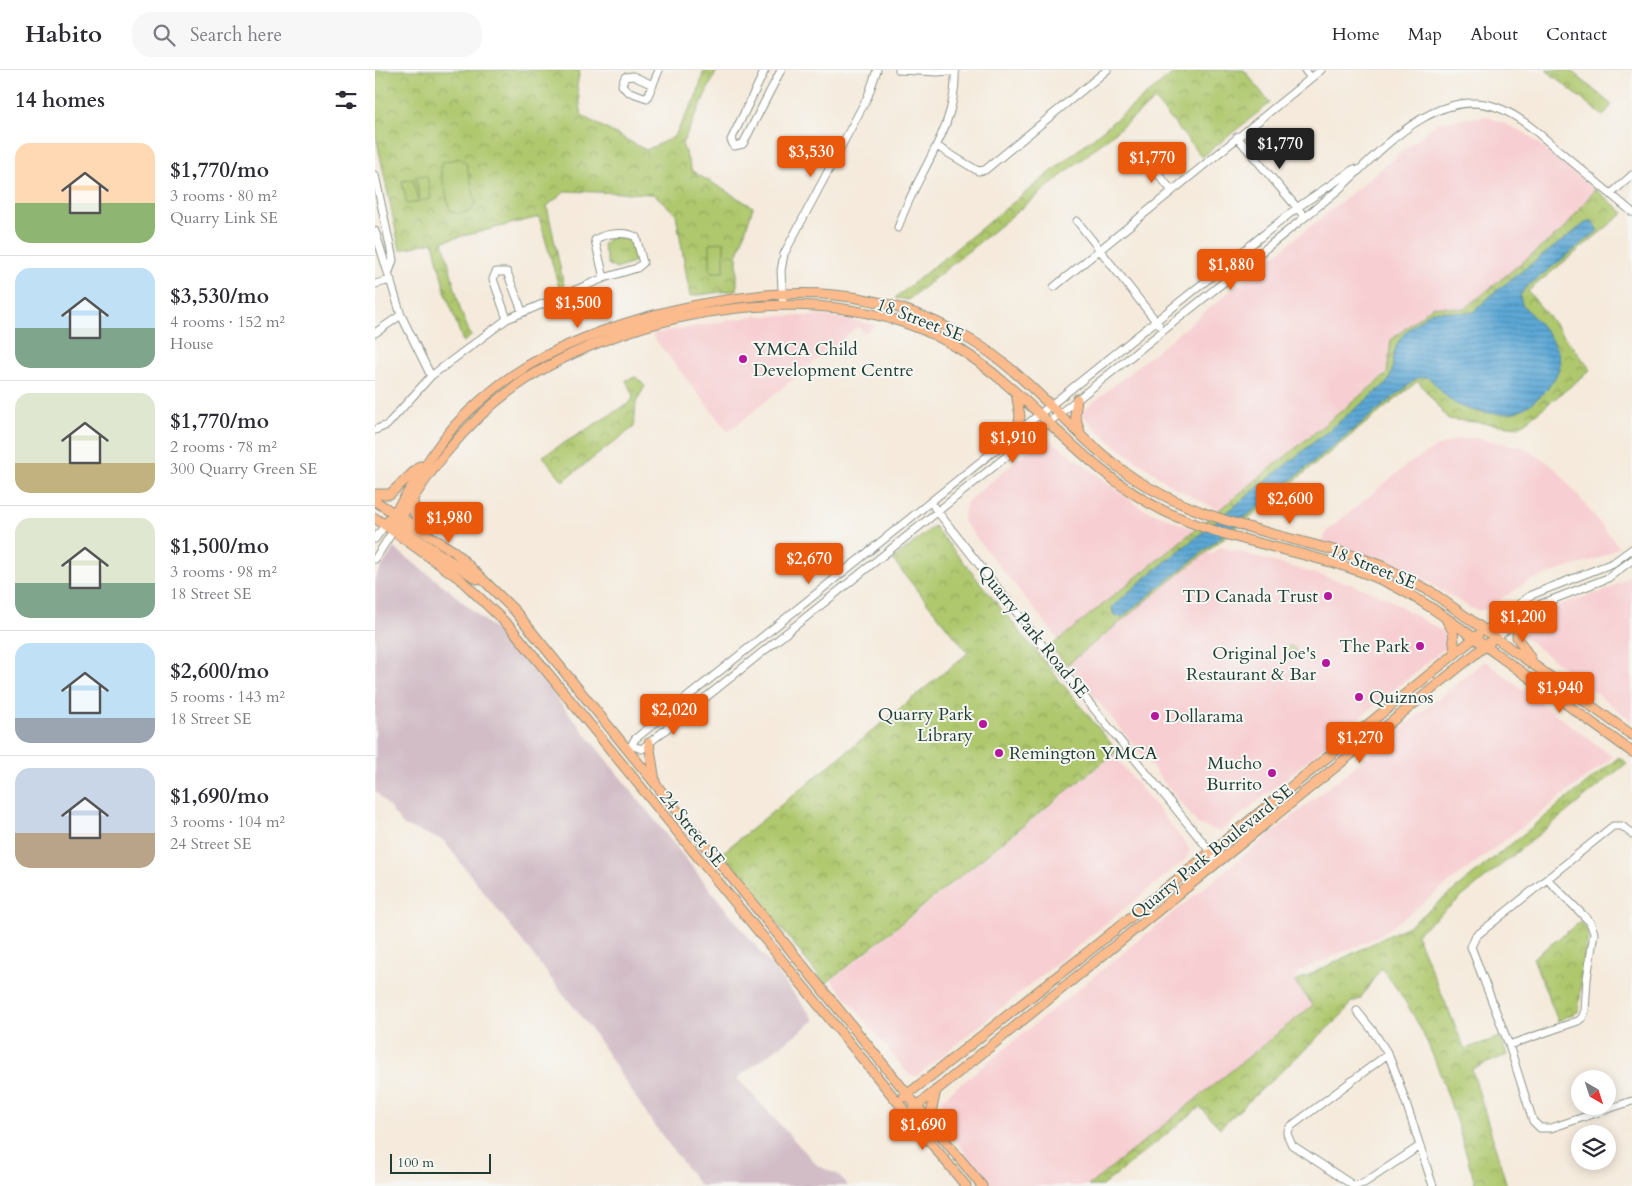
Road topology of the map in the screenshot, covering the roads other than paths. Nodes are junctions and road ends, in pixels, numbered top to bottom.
1 (659, 70) edge
2 (765, 70) edge
3 (781, 70) edge
4 (877, 70) edge
5 (899, 70) edge
6 (955, 70) edge
7 (1107, 70) edge
8 (1305, 70) edge
9 (1321, 70) edge
10 (1311, 78) junction
11 (653, 85) dead end
12 (751, 102) junction
13 (763, 107) junction
14 (1237, 137) junction
15 (938, 147) junction
16 (1365, 162) junction
17 (1150, 164) dead end
18 (375, 175) edge
19 (1632, 175) edge
20 (1172, 190) junction
21 (1611, 194) junction
22 (1297, 207) junction
23 (1632, 212) edge
24 (1305, 217) junction
25 (1077, 221) dead end
26 (375, 227) edge
27 (899, 228) dead end
28 (375, 231) edge
29 (387, 232) junction
30 (376, 241) edge
31 (1099, 250) junction
32 (390, 276) junction
33 (604, 278) junction
34 (375, 284) edge
35 (1054, 287) dead end
36 (782, 294) junction
37 (783, 305) junction
38 (522, 311) junction
39 (401, 315) junction
40 (507, 319) junction
41 (1157, 322) junction
42 (1163, 331) junction
43 (375, 333) edge
44 (431, 376) junction
45 (1016, 393) junction
46 (1077, 399) junction
47 (1050, 406) junction
48 (1059, 414) junction
49 (1043, 419) junction
50 (375, 430) edge
51 (1017, 433) junction
52 (1082, 437) junction
53 (425, 463) junction
54 (375, 494) edge
55 (413, 498) junction
56 (375, 501) edge
57 (930, 502) junction
58 (937, 510) junction
59 (375, 518) edge
60 (396, 522) junction
61 (385, 525) junction
62 (423, 531) junction
63 (375, 539) edge
64 (1632, 549) edge
65 (375, 559) edge
66 (1632, 560) edge
67 (489, 584) junction
68 (807, 600) junction
69 (814, 609) junction
70 (1445, 616) junction
71 (1518, 620) junction
72 (1485, 630) junction
73 (1475, 638) junction
74 (1496, 638) junction
75 (1485, 646) junction
76 (1455, 654) junction
77 (1537, 668) junction
78 (1632, 735) edge
79 (649, 743) junction
80 (631, 748) junction
81 (1632, 752) edge
82 (656, 784) junction
83 (1632, 834) edge
84 (1211, 852) junction
85 (1219, 862) junction
86 (1547, 879) junction
87 (1357, 1012) dead end
88 (1509, 1045) junction
89 (1388, 1054) junction
90 (936, 1090) junction
91 (908, 1094) junction
92 (1632, 1101) edge
93 (898, 1102) junction
94 (917, 1106) junction
95 (908, 1113) junction
96 (934, 1127) junction
97 (1420, 1146) junction
98 (966, 1186) edge
99 (982, 1186) edge
100 (1433, 1186) edge

1 - 11 street
2 - 12 street
3 - 13 street
4 - 36 street
5 - 6 street
6 - 15 street
7 - 15 street
8 - 10 street
9 - 10 street
10 - 14 street
12 - 13 street
12 - 13 street
14 - 20 street
14 - 22 street
15 - 27 street
16 - 21 street
16 - 22 street
16 - 24 street
17 - 20 street
18 - 29 street
19 - 21 street
20 - 31 street
21 - 23 street
22 - 24 street
22 - 41 street
24 - 42 street
25 - 31 street
26 - 29 street
28 - 30 street
29 - 30 street
29 - 32 street
30 - 32 street
31 - 35 street
31 - 41 street
32 - 34 street
32 - 39 street
33 - 33 street
33 - 38 street
36 - 37 street
36 - 47 main road, 18 Street SE
36 - 53 main road, 18 Street SE
37 - 45 main road, 18 Street SE
37 - 55 main road, 18 Street SE
38 - 40 street
38 - 40 street
39 - 43 street
39 - 44 street
40 - 44 street
41 - 42 street
41 - 47 street
42 - 46 street
44 - 50 street
45 - 49 main road, 18 Street SE
45 - 51 main road
46 - 48 street
46 - 52 main road
47 - 48 main road, 18 Street SE
47 - 49 street
48 - 49 street
48 - 52 main road, 18 Street SE
49 - 51 street
49 - 58 street
49 - 70 main road, 18 Street SE
51 - 57 street
52 - 72 main road, 18 Street SE
53 - 54 main road
53 - 60 main road, 18 Street SE
55 - 60 main road, 18 Street SE
55 - 62 main road
56 - 60 main road, 24 Street SE
57 - 58 street, Quarry Park Road SE
57 - 68 street
58 - 69 street
58 - 84 street, Quarry Park Road SE
59 - 61 main road, 24 Street SE
60 - 61 main road, 24 Street SE
60 - 61 main road, 18 Street SE
60 - 62 main road, 24 Street SE
60 - 65 street
60 - 67 main road
60 - 93 main road, 24 Street SE
61 - 63 street
62 - 67 main road, 24 Street SE
64 - 72 street, Quarry Park Boulevard SE
66 - 71 street, Quarry Park Boulevard SE
67 - 80 main road, 24 Street SE
68 - 69 street
68 - 80 street
69 - 79 street
70 - 73 main road, 18 Street SE
70 - 76 main road
71 - 74 street, Quarry Park Boulevard SE
71 - 77 main road
72 - 73 main road, Quarry Park Boulevard SE
72 - 74 main road, 18 Street SE
73 - 75 main road, 18 Street SE
73 - 76 main road, Quarry Park Boulevard SE
74 - 75 main road, Quarry Park Boulevard SE
74 - 77 main road, 18 Street SE
75 - 81 main road, 18 Street SE
75 - 85 main road, Quarry Park Boulevard SE
76 - 84 main road, Quarry Park Boulevard SE
77 - 78 main road, 18 Street SE
79 - 80 street
79 - 82 main road
80 - 82 main road, 24 Street SE
82 - 91 main road, 24 Street SE
83 - 86 street
84 - 85 street, Quarry Park Road SE
84 - 91 main road, Quarry Park Boulevard SE
85 - 90 main road, Quarry Park Boulevard SE
86 - 88 street
86 - 88 street
87 - 89 street
88 - 92 street
89 - 97 street
89 - 97 street
90 - 94 main road, Quarry Park Boulevard SE
90 - 96 main road
91 - 93 main road, Quarry Park Boulevard SE
91 - 94 main road, 24 Street SE
93 - 95 main road, 24 Street SE
94 - 95 main road, Quarry Park Boulevard SE
94 - 96 main road, 24 Street SE
95 - 98 main road, 24 Street SE
96 - 99 main road, 24 Street SE
97 - 100 street

